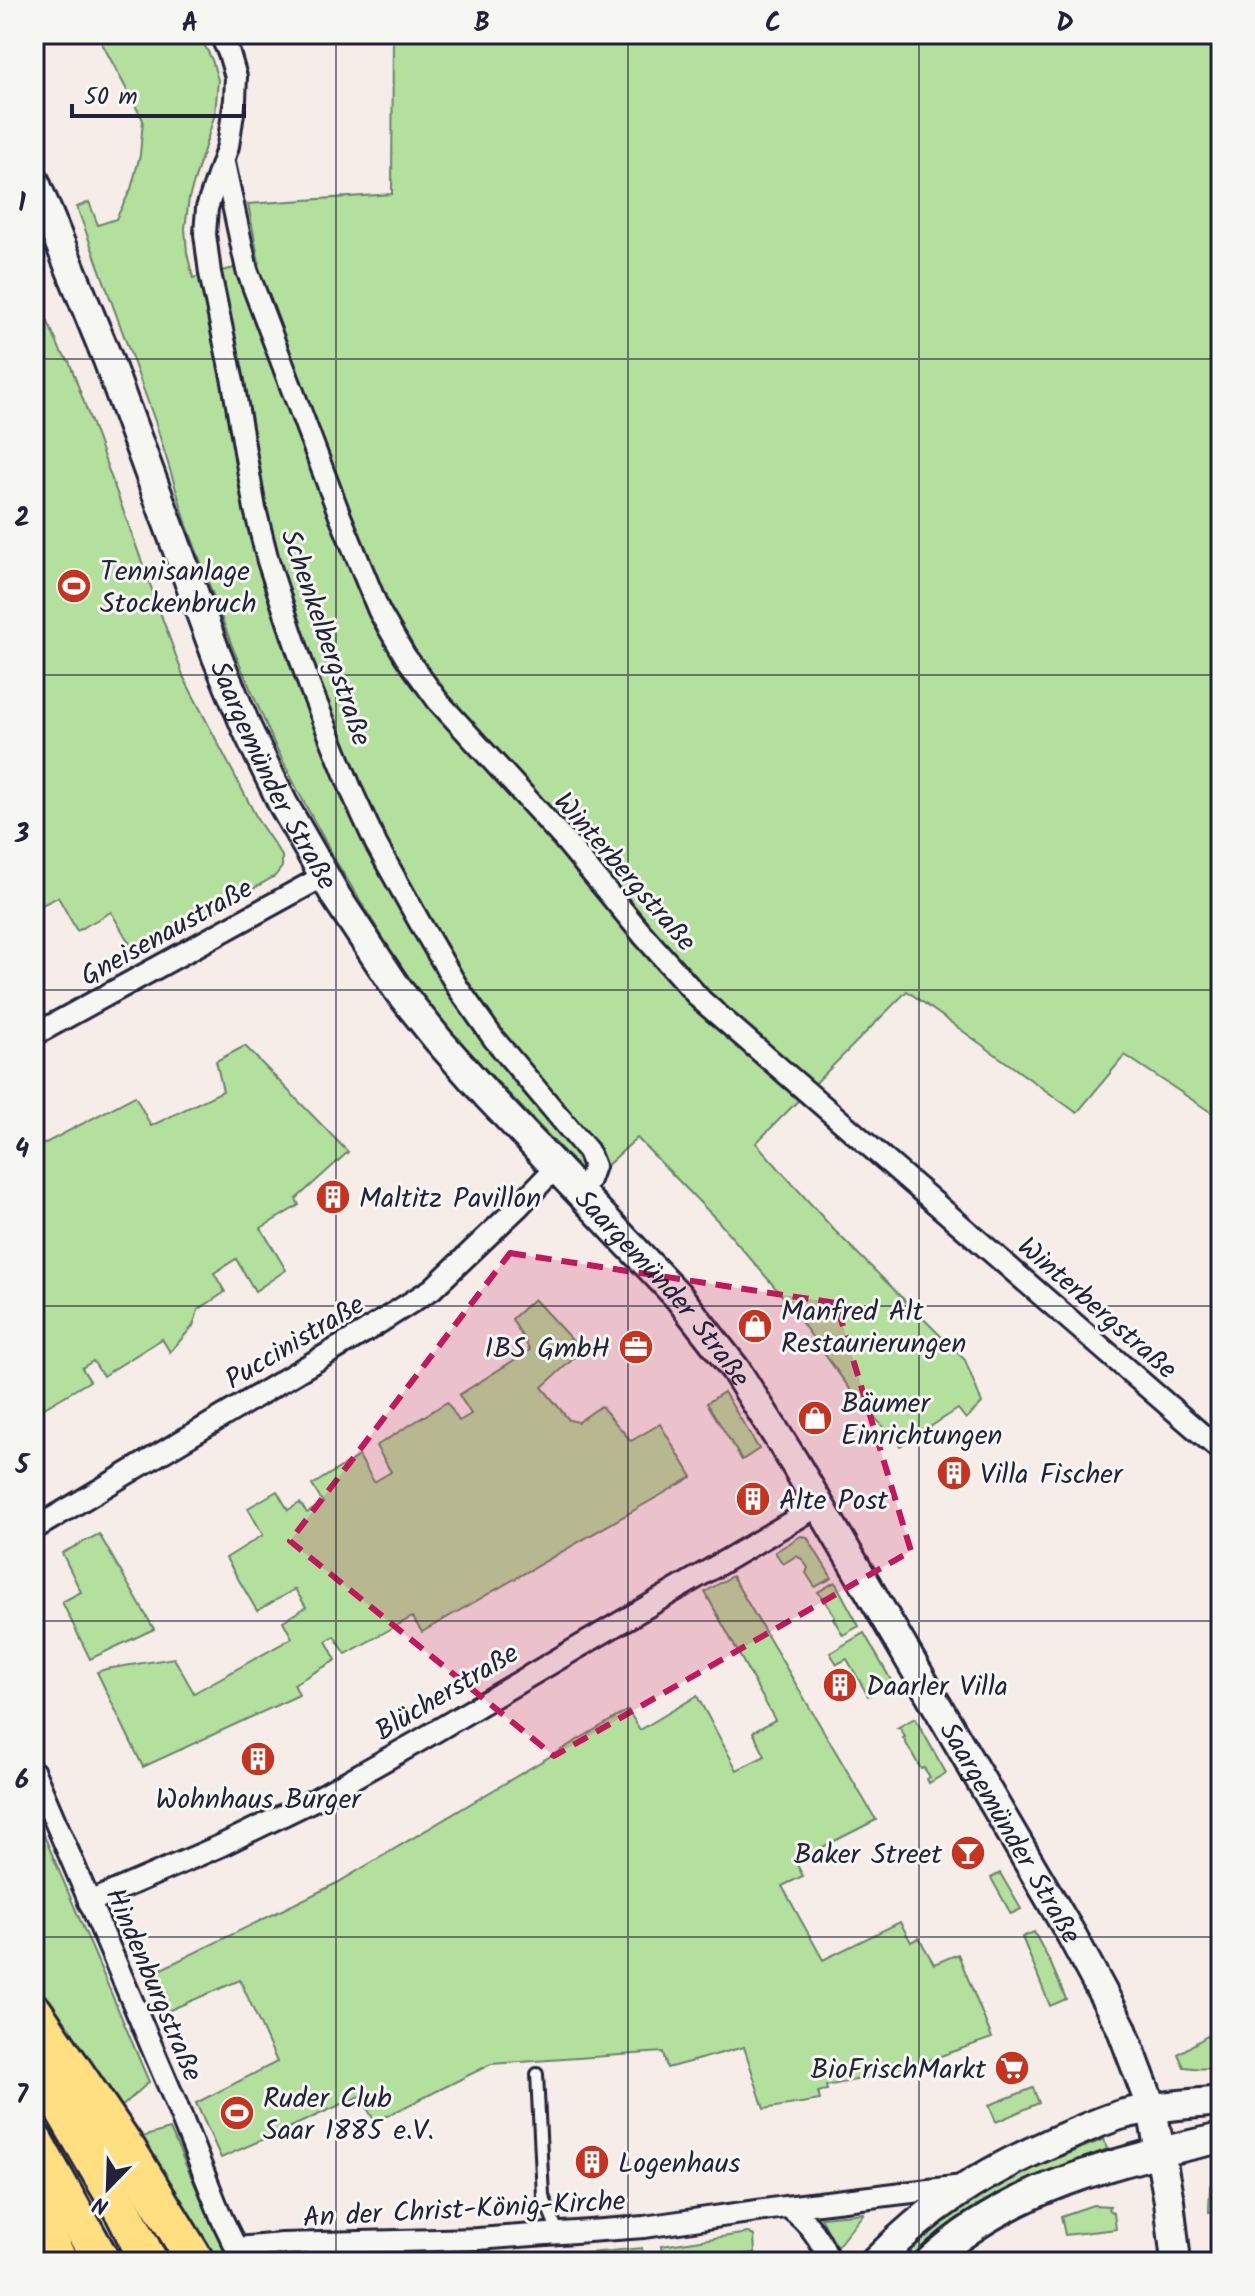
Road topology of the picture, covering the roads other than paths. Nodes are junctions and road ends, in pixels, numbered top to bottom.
1 (220, 34) edge
2 (224, 163) junction
3 (34, 180) edge
4 (324, 876) junction
5 (34, 1035) edge
6 (556, 1167) junction
7 (579, 1190) junction
8 (1221, 1451) edge
9 (820, 1505) junction
10 (34, 1529) edge
11 (34, 1772) edge
12 (89, 1902) junction
13 (34, 2012) edge
14 (34, 2059) edge
15 (537, 2074) dead end
16 (1221, 2101) edge
17 (1152, 2109) junction
18 (1221, 2138) edge
19 (34, 2141) edge
20 (1160, 2151) junction
21 (967, 2185) junction
22 (788, 2207) junction
23 (34, 2208) edge
24 (559, 2234) junction
25 (240, 2255) edge
26 (59, 2262) edge
27 (102, 2262) edge
28 (149, 2262) edge
29 (196, 2262) edge
30 (829, 2262) edge
31 (875, 2262) edge
32 (929, 2262) edge
33 (1176, 2262) edge

1 - 2 street, Schenkelbergstraße
2 - 7 street, Schenkelbergstraße
2 - 8 street, Winterbergstraße
3 - 4 street, Saargemünder Straße
4 - 5 street, Gneisenaustraße
4 - 6 street, Saargemünder Straße
6 - 7 street, Saargemünder Straße
6 - 10 street, Puccinistraße
7 - 9 street, Saargemünder Straße
9 - 12 street, Blücherstraße
9 - 17 street, Saargemünder Straße
11 - 12 street, Hindenburgstraße
12 - 25 street, Hindenburgstraße
13 - 29 highway
14 - 28 highway
15 - 24 lane
16 - 17 street
17 - 20 street, Saargemünder Straße
17 - 21 street
18 - 20 street
19 - 27 highway
20 - 32 street
20 - 33 street, Saargemünder Straße
21 - 22 street, An der Christ-König-Kirche
21 - 31 street
22 - 24 street, An der Christ-König-Kirche
22 - 30 street
23 - 26 highway
24 - 25 street, An der Christ-König-Kirche

